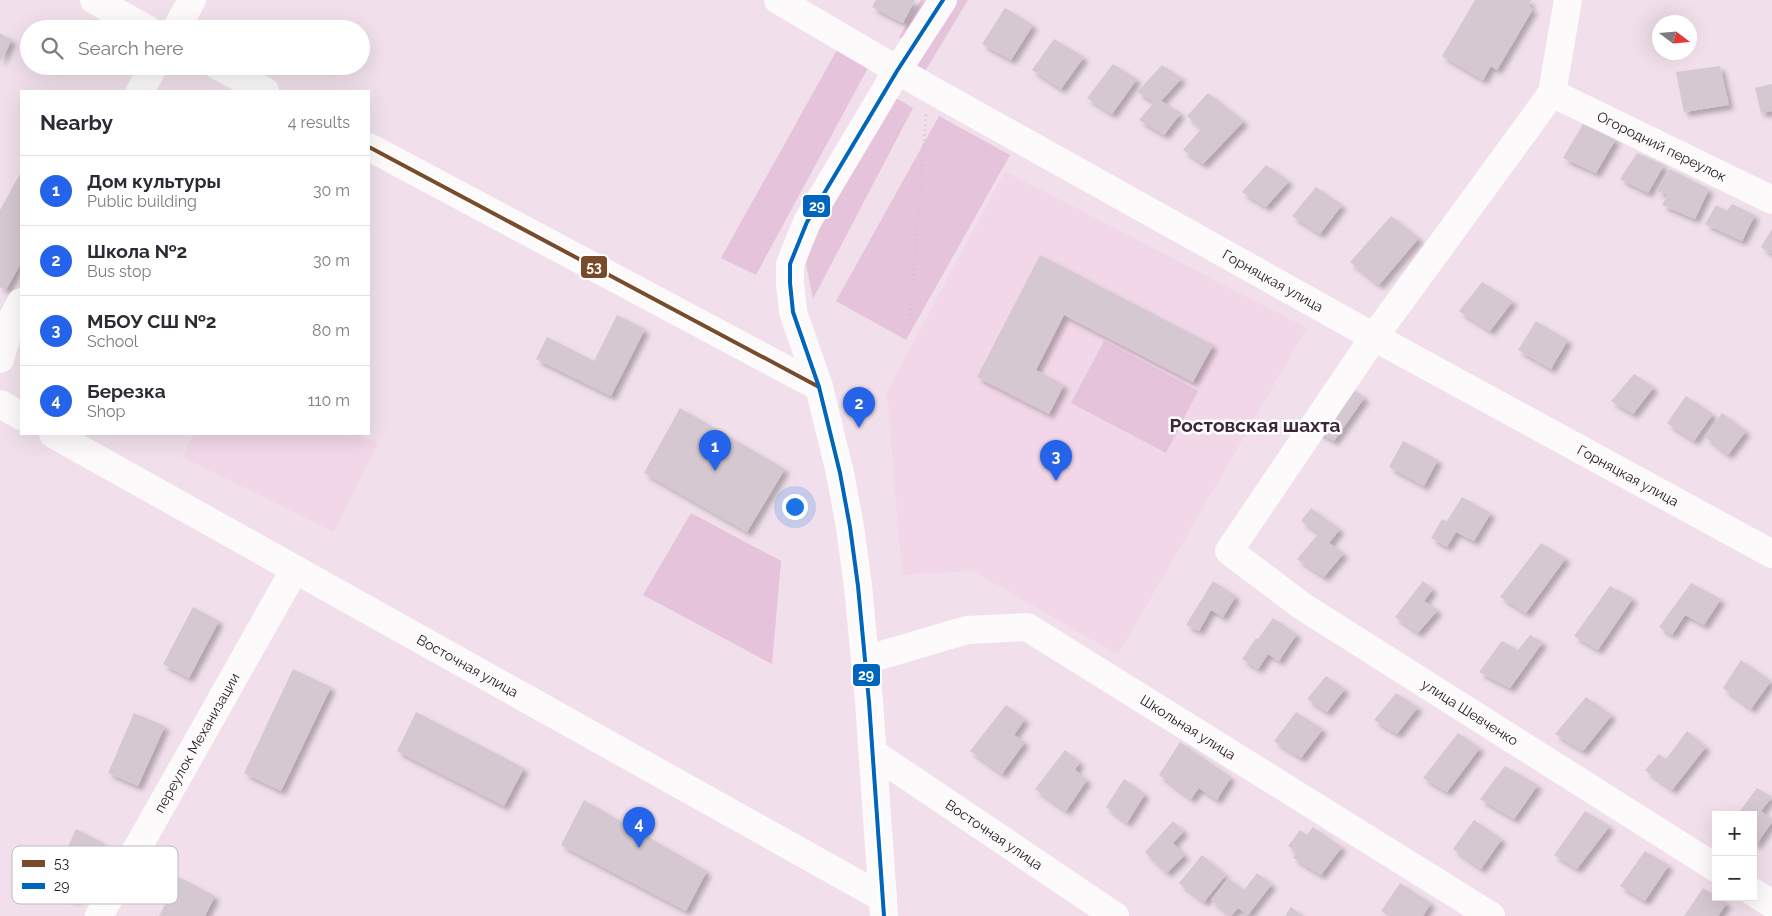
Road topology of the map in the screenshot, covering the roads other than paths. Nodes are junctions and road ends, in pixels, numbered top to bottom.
1 (94, 0) edge
2 (192, 0) edge
3 (778, 0) edge
4 (943, 0) edge
5 (1568, 0) edge
6 (131, 20) edge
7 (181, 20) edge
8 (897, 71) junction
9 (149, 75) edge
10 (235, 75) edge
11 (141, 90) edge
12 (262, 90) edge
13 (1552, 93) junction
14 (370, 148) edge
15 (1772, 200) edge
16 (20, 304) edge
17 (1374, 337) junction
18 (0, 359) edge
19 (819, 387) junction
20 (0, 404) edge
21 (20, 415) edge
22 (55, 435) edge
23 (1772, 554) edge
24 (295, 569) junction
25 (865, 660) junction
26 (873, 753) junction
27 (139, 846) edge
28 (1712, 865) edge
29 (1757, 895) edge
30 (106, 904) edge
31 (1772, 904) edge
32 (884, 907) edge
33 (99, 916) edge
34 (1115, 916) edge
35 (1492, 916) edge

1 - 6 street
2 - 7 street
3 - 8 street, Горняцкая улица
4 - 8 street
5 - 13 street
8 - 17 street, Горняцкая улица
8 - 19 street
9 - 11 street
10 - 12 street
13 - 15 street, Огородний переулок
13 - 17 street
14 - 19 street
16 - 18 street
17 - 23 street, Горняцкая улица
17 - 28 street, улица Шевченко
19 - 25 street
20 - 21 street
22 - 24 street, Восточная улица
24 - 27 street, переулок Механизации
24 - 32 street, Восточная улица
25 - 26 street
25 - 35 street, Школьная улица
26 - 32 street
26 - 34 street, Восточная улица
29 - 31 street
30 - 33 street, переулок Механизации

